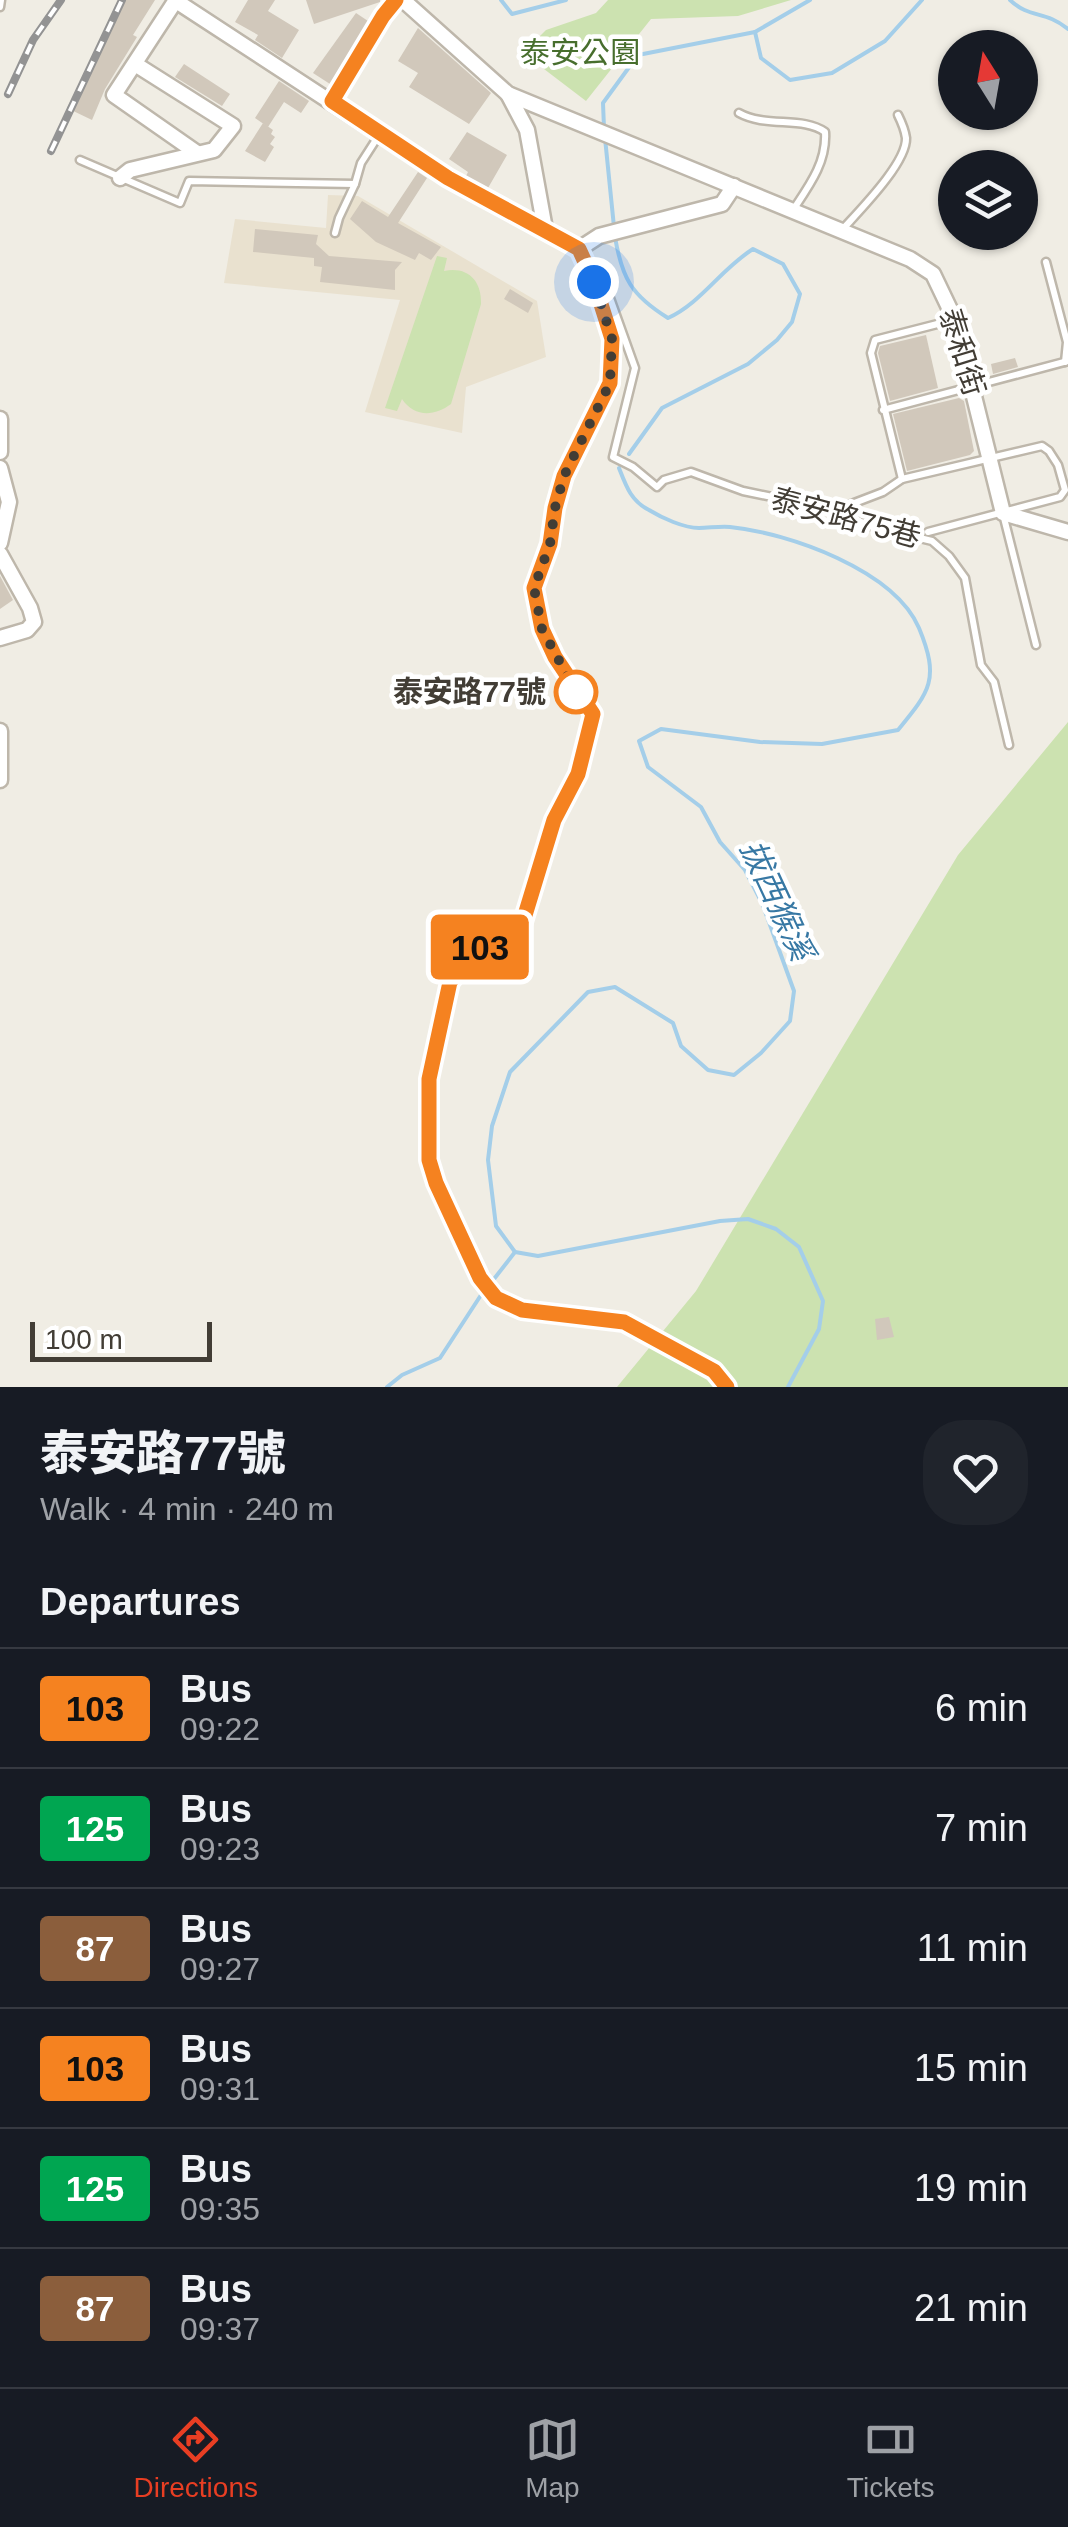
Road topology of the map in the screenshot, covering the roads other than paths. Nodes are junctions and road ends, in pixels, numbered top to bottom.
1 (176, 0) edge
2 (400, 0) edge
3 (135, 64) junction
4 (508, 94) junction
5 (332, 101) junction
6 (738, 113) dead end
7 (898, 114) dead end
8 (379, 135) junction
9 (196, 154) junction
10 (80, 160) dead end
11 (120, 178) junction
12 (355, 184) junction
13 (734, 186) junction
14 (792, 210) junction
15 (545, 229) junction
16 (842, 231) junction
17 (335, 233) dead end
18 (579, 249) junction
19 (1046, 262) dead end
20 (594, 282) junction
21 (955, 320) junction
22 (1067, 362) edge
23 (974, 386) junction
24 (884, 410) junction
25 (0, 420) edge
26 (0, 452) edge
27 (990, 457) junction
28 (0, 468) edge
29 (902, 479) junction
30 (835, 510) junction
31 (1003, 512) junction
32 (928, 532) dead end
33 (1068, 532) edge
34 (0, 543) edge
35 (0, 554) edge
36 (0, 638) edge
37 (1036, 645) dead end
38 (0, 731) edge
39 (1009, 745) dead end
40 (0, 780) edge
41 (727, 1387) edge

1 - 3 street
1 - 5 street
2 - 4 street
2 - 5 street
3 - 9 street
3 - 9 street
4 - 13 street
4 - 15 street
5 - 8 street
6 - 14 lane
7 - 16 lane
8 - 12 lane
8 - 15 street
9 - 11 street
10 - 11 lane
11 - 12 lane
12 - 17 lane
13 - 14 street, 泰和街
13 - 18 street
14 - 16 street, 泰和街
15 - 18 street
16 - 21 street, 泰和街
18 - 20 street
19 - 22 lane
20 - 30 lane, 泰安路75巷
20 - 41 street
21 - 23 street, 泰和街
21 - 24 lane
22 - 23 lane
23 - 24 lane
23 - 27 street, 泰和街
24 - 29 lane
25 - 26 street
27 - 29 lane
27 - 31 street, 泰和街
27 - 31 lane
28 - 34 street
29 - 30 lane
30 - 39 lane, 泰安路75巷
31 - 32 lane
31 - 33 street
31 - 37 lane, 泰和街
35 - 36 street
38 - 40 street

